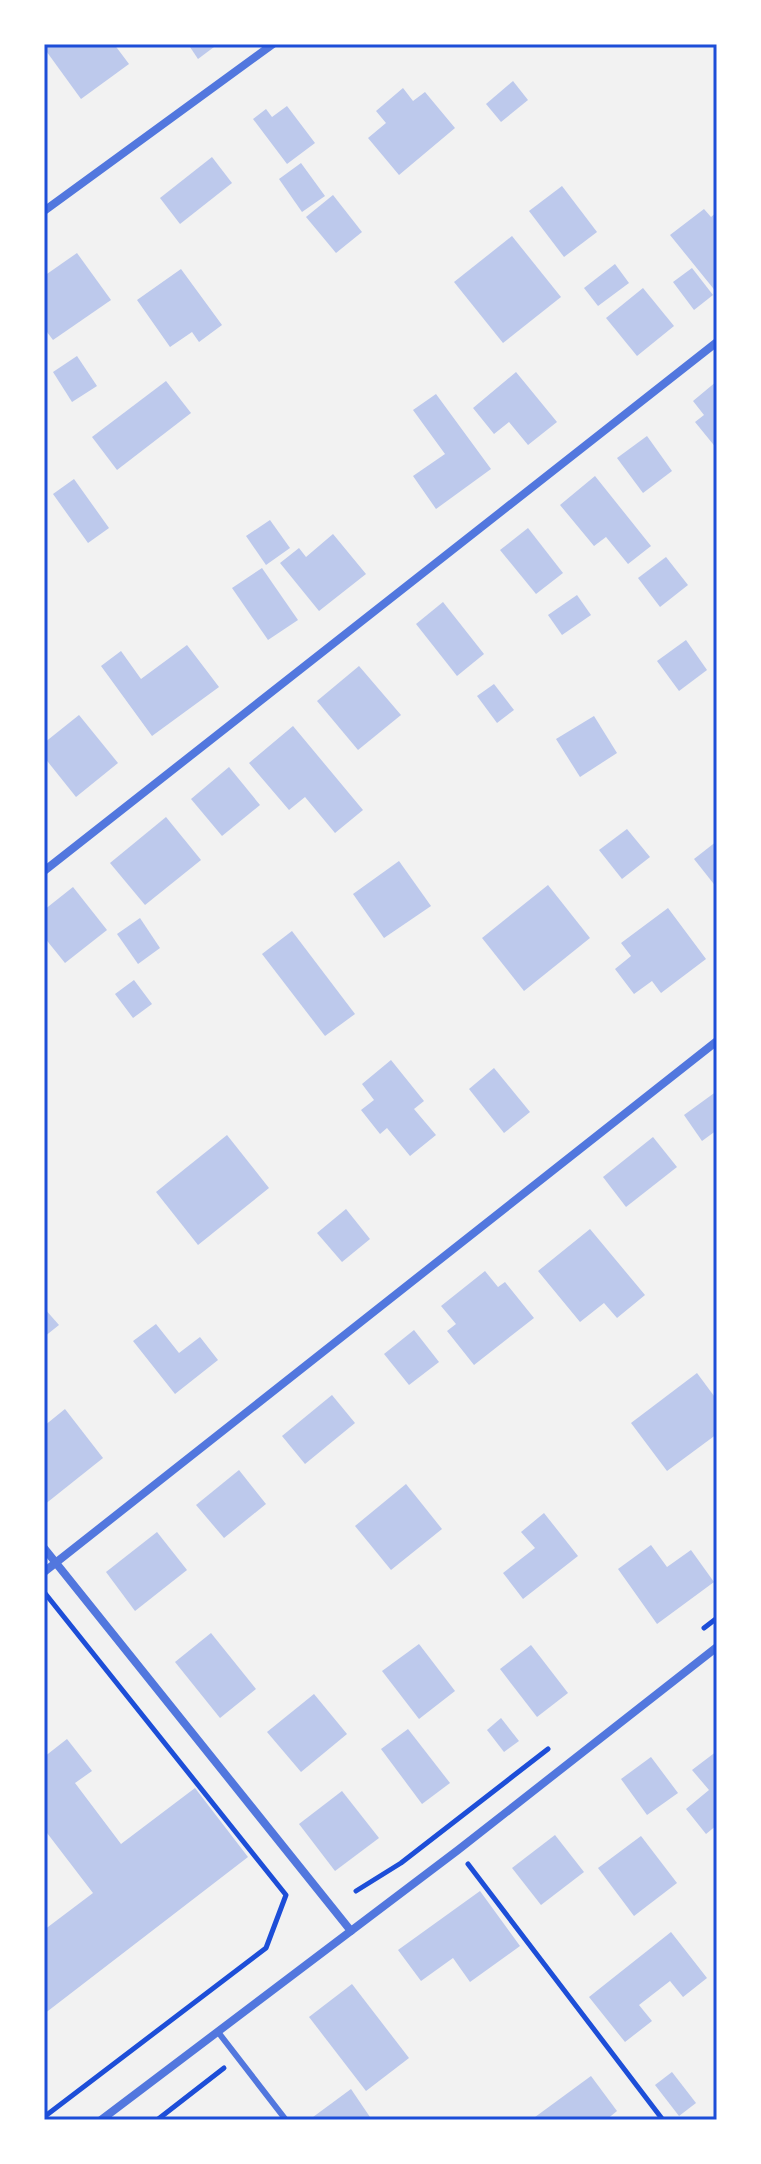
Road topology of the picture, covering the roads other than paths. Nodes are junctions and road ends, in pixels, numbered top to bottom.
1 (273, 44) edge
2 (44, 211) edge
3 (717, 342) edge
4 (44, 871) edge
5 (717, 1041) edge
6 (44, 1548) edge
7 (56, 1562) junction
8 (44, 1572) edge
9 (717, 1647) edge
10 (351, 1931) junction
11 (218, 2032) junction
12 (101, 2120) edge
13 (286, 2120) edge

1 - 2 street
3 - 4 street
5 - 7 street
6 - 7 street
7 - 8 street
7 - 10 street
9 - 10 street
10 - 11 street
11 - 12 street
11 - 13 lane

